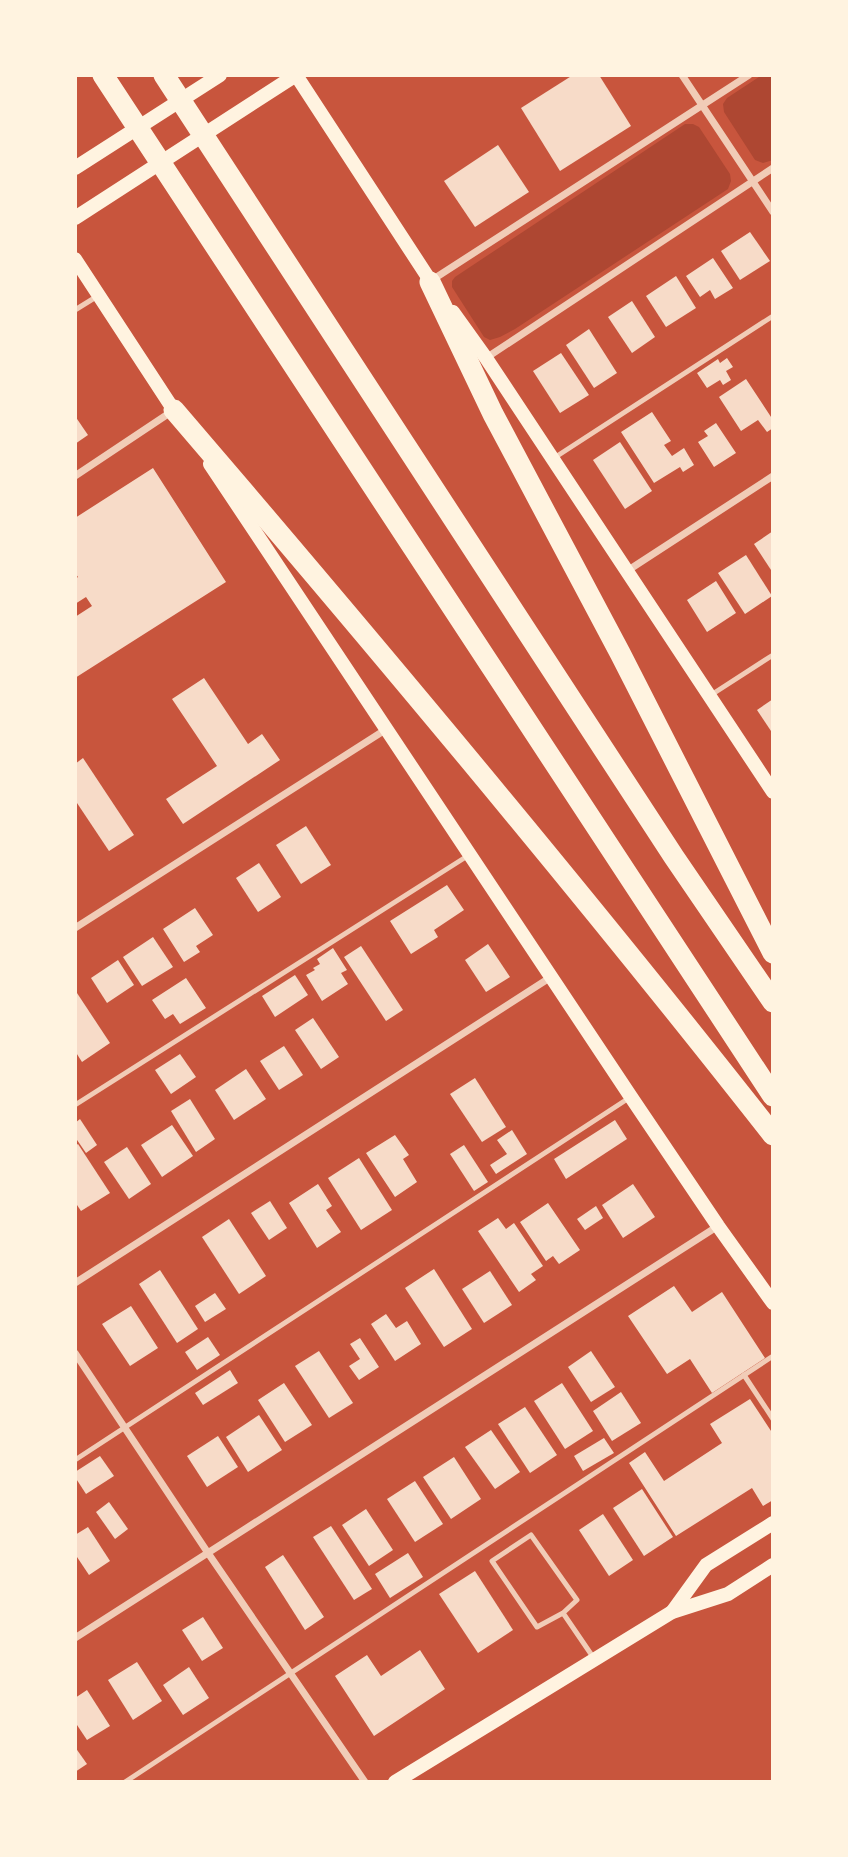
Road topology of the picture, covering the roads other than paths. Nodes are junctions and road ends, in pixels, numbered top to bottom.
1 (103, 75) edge
2 (164, 75) edge
3 (220, 75) edge
4 (296, 75) edge
5 (682, 75) edge
6 (749, 75) edge
7 (702, 106) junction
8 (78, 167) edge
9 (773, 168) edge
10 (752, 181) junction
11 (773, 212) edge
12 (75, 218) edge
13 (75, 259) edge
14 (430, 282) junction
15 (99, 295) junction
16 (75, 310) edge
17 (773, 316) edge
18 (486, 358) junction
19 (174, 410) junction
20 (552, 460) junction
21 (75, 475) edge
22 (773, 476) edge
23 (626, 571) junction
24 (773, 655) edge
25 (709, 696) junction
26 (385, 730) junction
27 (773, 792) edge
28 (469, 855) junction
29 (75, 928) edge
30 (773, 953) edge
31 (551, 977) junction
32 (773, 1002) edge
33 (773, 1096) edge
34 (631, 1097) junction
35 (75, 1105) edge
36 (773, 1135) edge
37 (718, 1226) junction
38 (75, 1283) edge
39 (773, 1303) edge
40 (75, 1353) edge
41 (773, 1356) edge
42 (744, 1375) junction
43 (773, 1419) edge
44 (126, 1428) junction
45 (75, 1460) edge
46 (773, 1523) edge
47 (208, 1553) junction
48 (773, 1565) edge
49 (673, 1612) junction
50 (563, 1613) junction
51 (75, 1638) edge
52 (595, 1660) junction
53 (290, 1673) junction
54 (125, 1782) edge
55 (365, 1782) edge
56 (395, 1782) edge

1 - 33 highway
2 - 32 highway
3 - 8 main road
4 - 12 main road
4 - 14 main road
5 - 7 street
6 - 7 street
7 - 10 street
7 - 14 street
9 - 10 street
10 - 11 street
10 - 18 street
13 - 15 main road
14 - 18 main road
14 - 30 highway
15 - 16 lane
15 - 19 main road
17 - 20 lane
18 - 20 main road
19 - 21 street
19 - 26 main road
19 - 36 highway
20 - 23 main road
22 - 23 street
23 - 25 main road
24 - 25 lane
25 - 27 main road
26 - 28 main road
26 - 29 street
28 - 31 main road
28 - 35 lane
31 - 34 main road
31 - 38 street
34 - 37 main road
34 - 44 lane
37 - 39 main road
37 - 47 street
40 - 44 street
41 - 42 lane
42 - 43 lane
42 - 53 lane
44 - 45 lane
44 - 47 street
46 - 49 main road
47 - 51 street
47 - 53 street
48 - 49 main road
49 - 52 main road
50 - 50 lane
50 - 52 lane
52 - 56 main road
53 - 54 lane
53 - 55 street

